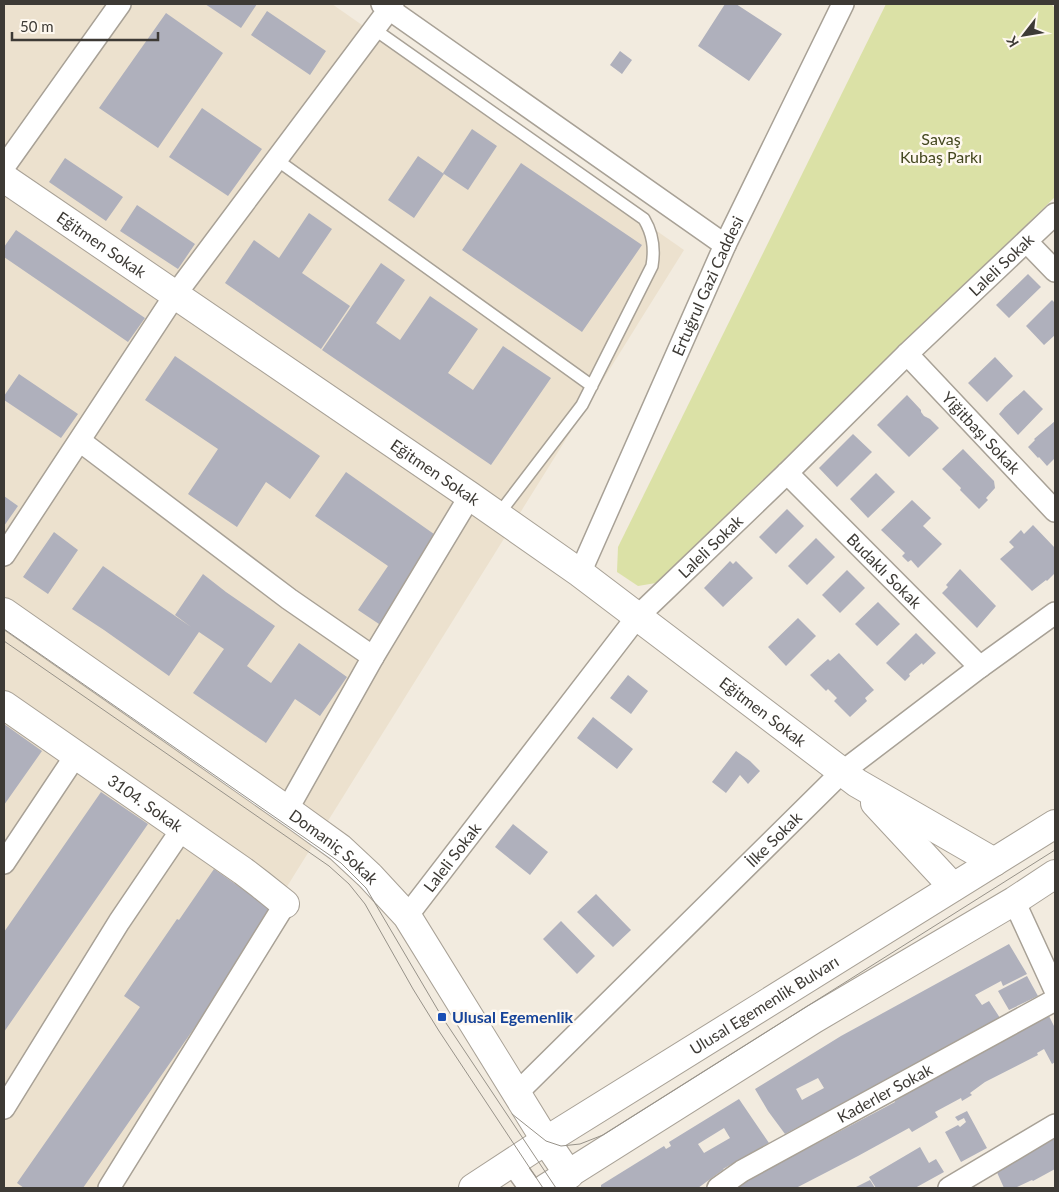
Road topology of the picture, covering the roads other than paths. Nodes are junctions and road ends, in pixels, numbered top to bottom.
1 (120, 4) edge
2 (843, 4) edge
3 (388, 5) edge
4 (374, 29) junction
5 (276, 160) junction
6 (4, 167) edge
7 (4, 178) edge
8 (1055, 214) edge
9 (1026, 242) junction
10 (725, 245) junction
11 (1055, 270) edge
12 (175, 295) junction
13 (907, 354) junction
14 (592, 386) junction
15 (80, 441) junction
16 (787, 473) junction
17 (470, 496) junction
18 (1055, 511) edge
19 (498, 516) junction
20 (4, 555) edge
21 (580, 573) junction
22 (4, 612) edge
23 (1055, 613) edge
24 (637, 617) junction
25 (373, 657) junction
26 (980, 667) junction
27 (4, 705) edge
28 (76, 755) junction
29 (850, 777) junction
30 (287, 810) junction
31 (1055, 824) edge
32 (182, 829) junction
33 (994, 862) junction
34 (4, 863) edge
35 (1055, 874) edge
36 (953, 887) junction
37 (1014, 902) junction
38 (285, 904) joint
39 (407, 916) junction
40 (1055, 990) edge
41 (1055, 1000) edge
42 (517, 1093) junction
43 (4, 1108) edge
44 (1055, 1125) edge
45 (546, 1141) junction
46 (512, 1163) junction
47 (564, 1184) edge
48 (109, 1188) edge
49 (473, 1188) edge
50 (530, 1188) edge
51 (718, 1188) edge
52 (949, 1188) edge

1 - 6 street
2 - 10 street, Ertuğrul Gazi Caddesi
3 - 4 street
3 - 10 street
4 - 5 street
4 - 14 lane
5 - 12 street
5 - 14 lane
7 - 12 street, Eğitmen Sokak
8 - 9 street, Laleli Sokak
9 - 11 street
9 - 13 street, Laleli Sokak
10 - 21 street, Ertuğrul Gazi Caddesi
12 - 15 street
12 - 17 street, Eğitmen Sokak
13 - 16 street, Laleli Sokak
13 - 18 street, Yiğitbaşı Sokak
14 - 19 lane
15 - 20 street
15 - 25 street
16 - 24 street, Laleli Sokak
16 - 26 street, Budaklı Sokak
17 - 19 street, Eğitmen Sokak
17 - 25 street
19 - 21 street, Eğitmen Sokak
21 - 24 street, Eğitmen Sokak
22 - 30 street, Domaniç Sokak
23 - 26 street, İlke Sokak
24 - 29 street, Eğitmen Sokak
24 - 39 street, Laleli Sokak
25 - 30 street
26 - 29 street, İlke Sokak
27 - 28 street, 3104. Sokak
28 - 32 street, 3104. Sokak
28 - 34 street
29 - 33 street, Eğitmen Sokak
29 - 36 street, Eğitmen Sokak
29 - 42 street, İlke Sokak
30 - 39 street, Domaniç Sokak
31 - 33 street, Ulusal Egemenlik Bulvarı
32 - 38 street, 3104. Sokak
32 - 43 street
33 - 36 street, Ulusal Egemenlik Bulvarı
35 - 37 street
36 - 45 street, Ulusal Egemenlik Bulvarı
37 - 40 street
37 - 47 street
38 - 48 street
39 - 42 street, Domaniç Sokak
41 - 51 street, Kaderler Sokak
42 - 45 street, Domaniç Sokak
44 - 52 street
45 - 46 street, Ulusal Egemenlik Bulvarı
45 - 47 street, Domaniç Sokak
46 - 49 street, Ulusal Egemenlik Bulvarı
46 - 50 street

